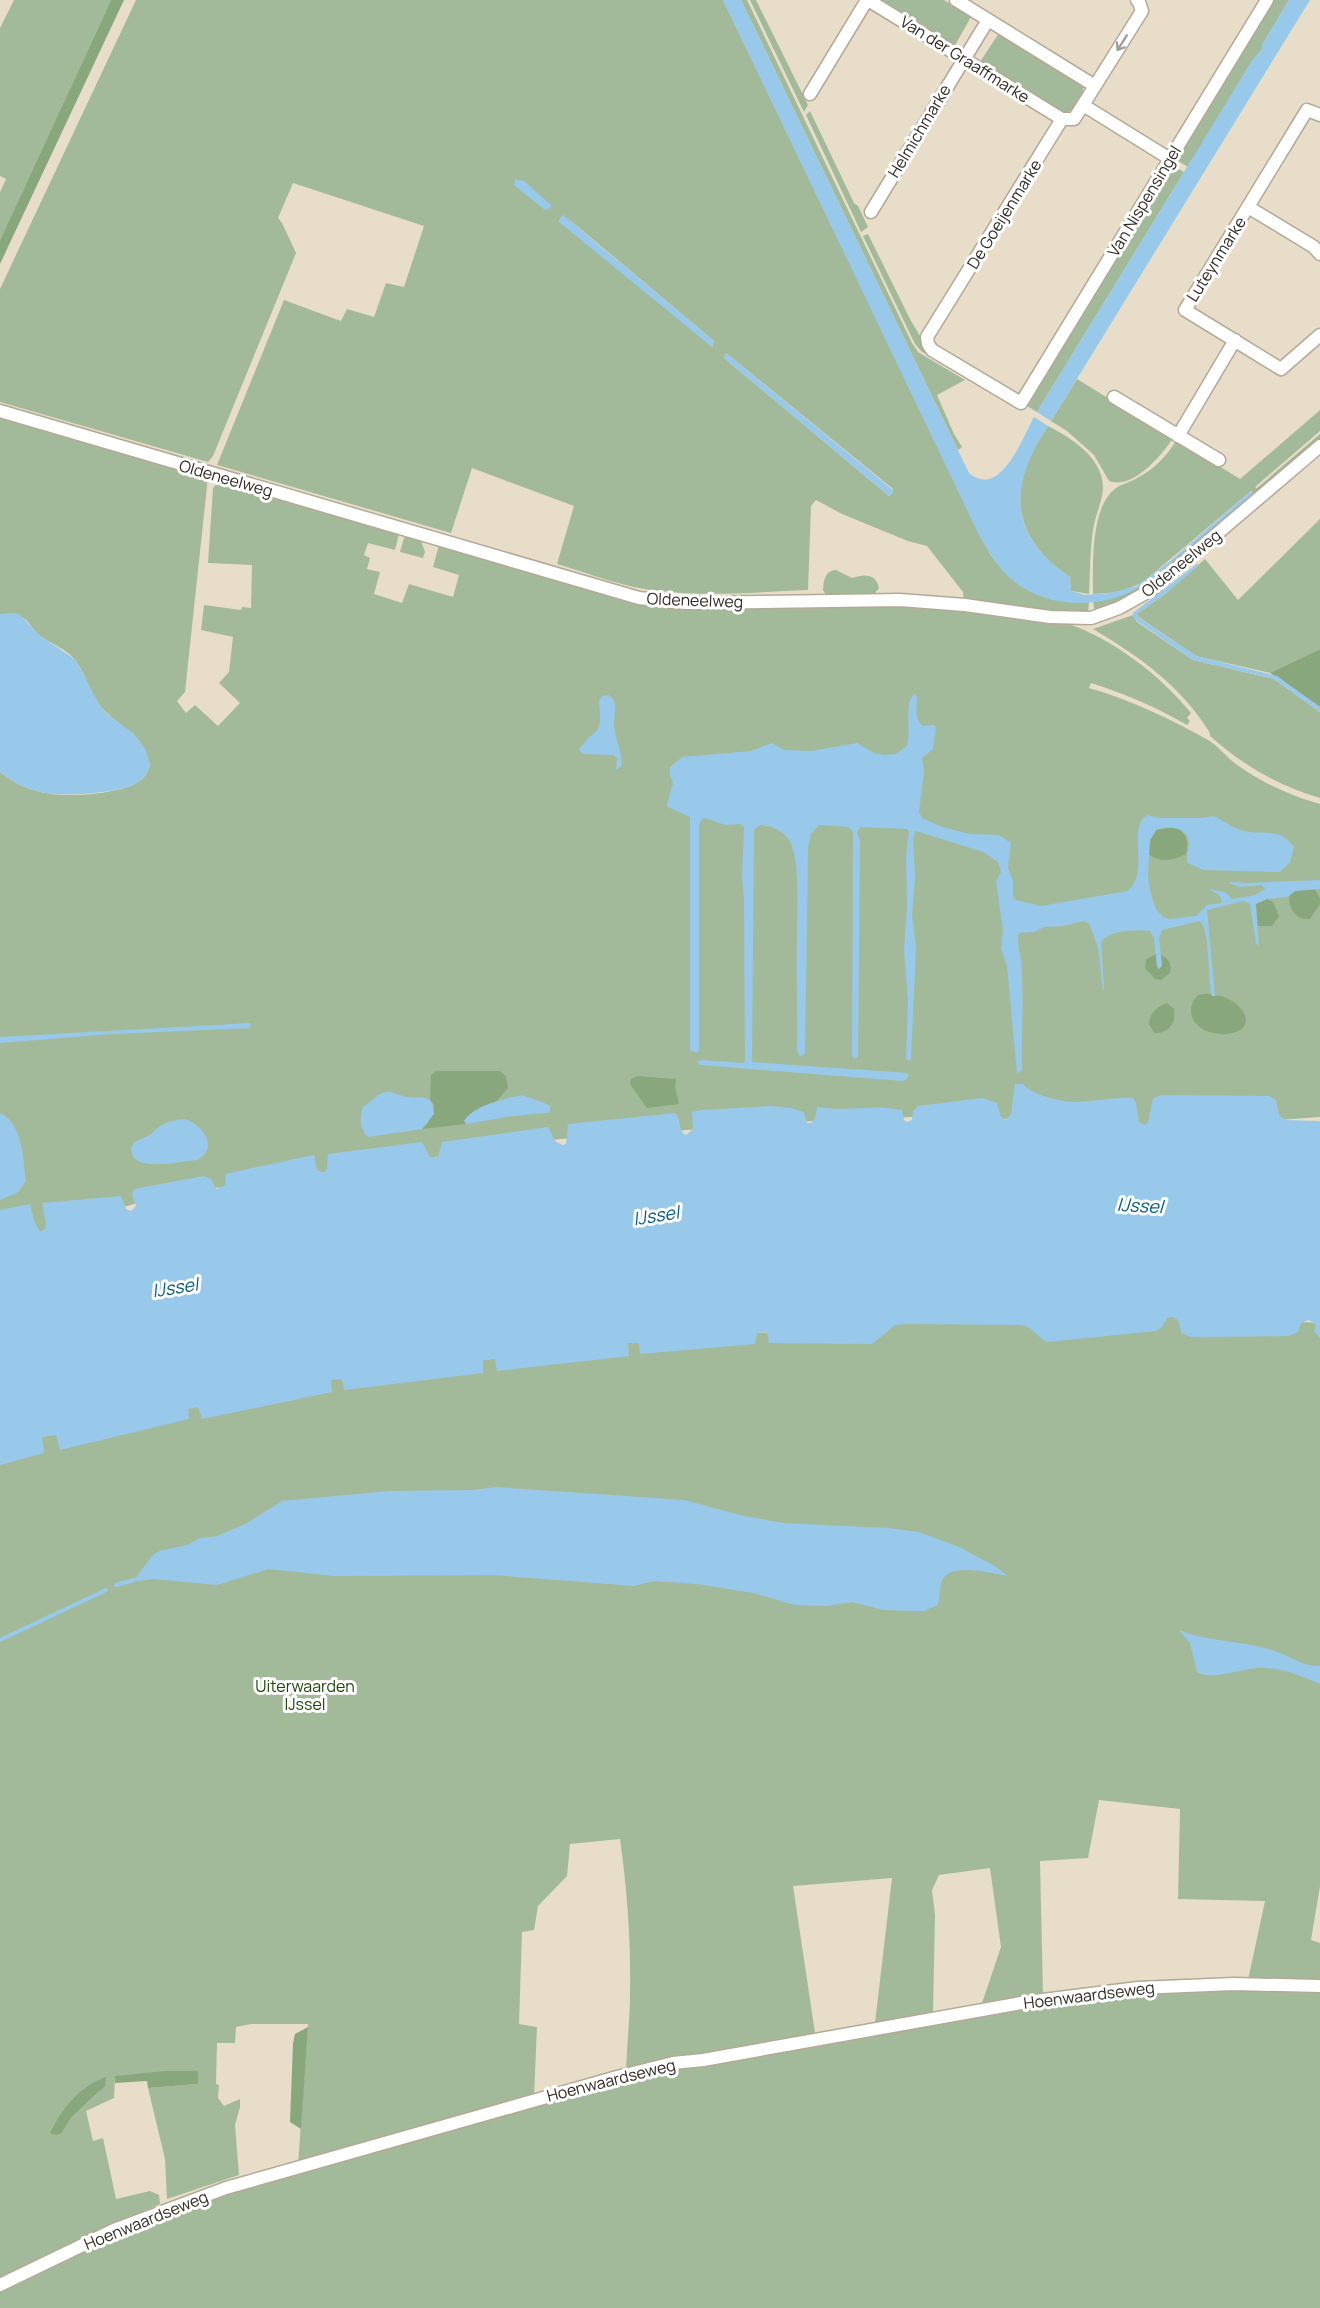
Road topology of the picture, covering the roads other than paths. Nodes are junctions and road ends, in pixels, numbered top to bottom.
1 (868, 0) edge
2 (956, 0) edge
3 (1137, 0) edge
4 (1267, 0) edge
5 (988, 20) junction
6 (964, 58) junction
7 (1095, 86) junction
8 (810, 94) dead end
9 (1083, 105) junction
10 (1320, 115) edge
11 (1062, 119) junction
12 (1170, 159) junction
13 (1248, 207) junction
14 (871, 212) dead end
15 (1320, 254) edge
16 (1320, 335) edge
17 (1235, 340) junction
18 (1114, 396) dead end
19 (1022, 403) joint
20 (0, 411) edge
21 (1178, 436) junction
22 (1320, 446) edge
23 (1219, 460) dead end
24 (1320, 1986) edge
25 (0, 2285) edge

1 - 6 street, Van der Graaffmarke
1 - 8 street
2 - 5 street
3 -> 7 street, De Goeijenmarke
4 - 12 street, Van Nispensingel
5 - 6 street, Helmichmarke
5 - 7 street
6 - 11 street, Van der Graaffmarke
6 - 14 street, Helmichmarke
7 - 9 street, De Goeijenmarke
9 - 11 street, De Goeijenmarke
9 - 12 street
10 - 13 street, Luteynmarke
11 - 19 street, De Goeijenmarke
12 - 19 street, Van Nispensingel
13 - 15 street
13 - 17 street, Luteynmarke
16 - 17 street, Luteynmarke
17 - 21 street
18 - 21 street
20 - 22 street, Oldeneelweg
21 - 23 street
24 - 25 street, Hoenwaardseweg

